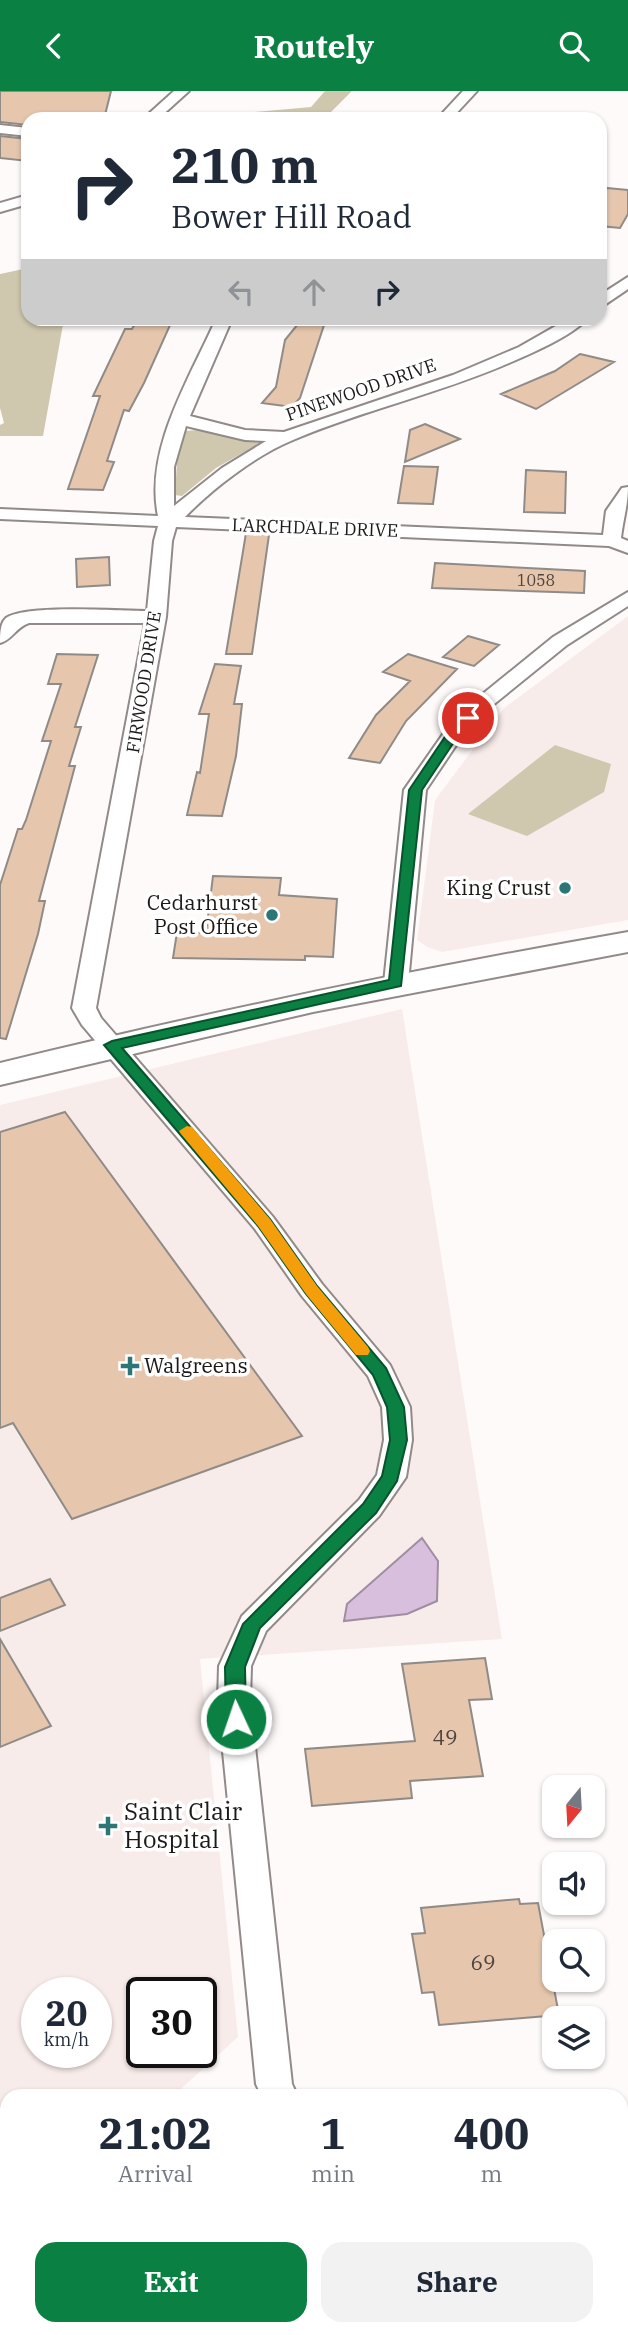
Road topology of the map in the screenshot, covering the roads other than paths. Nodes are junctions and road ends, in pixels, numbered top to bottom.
1 (182, 91) edge
2 (470, 91) edge
3 (158, 112) edge
4 (450, 112) edge
5 (0, 129) edge
6 (21, 131) edge
7 (21, 201) edge
8 (0, 208) edge
9 (628, 282) edge
10 (607, 298) edge
11 (221, 326) edge
12 (567, 326) edge
13 (180, 419) junction
14 (285, 437) junction
15 (628, 492) edge
16 (0, 514) edge
17 (169, 522) junction
18 (620, 544) edge
19 (628, 598) edge
20 (156, 617) junction
21 (0, 638) edge
22 (628, 942) edge
23 (396, 983) junction
24 (112, 1045) junction
25 (0, 1075) edge
26 (276, 2089) edge

1 - 3 street
2 - 4 street
5 - 6 street
7 - 8 street
9 - 10 street
11 - 13 street, FIRWOOD DRIVE
12 - 14 street, PINEWOOD DRIVE
13 - 14 street
13 - 17 street, FIRWOOD DRIVE
14 - 17 street, PINEWOOD DRIVE
15 - 18 street
16 - 17 street, LARCHDALE DRIVE
17 - 18 street, LARCHDALE DRIVE
17 - 20 street, FIRWOOD DRIVE
19 - 23 street
20 - 21 street
20 - 24 street, FIRWOOD DRIVE
22 - 23 main road
23 - 24 main road
24 - 25 main road
24 - 26 street

